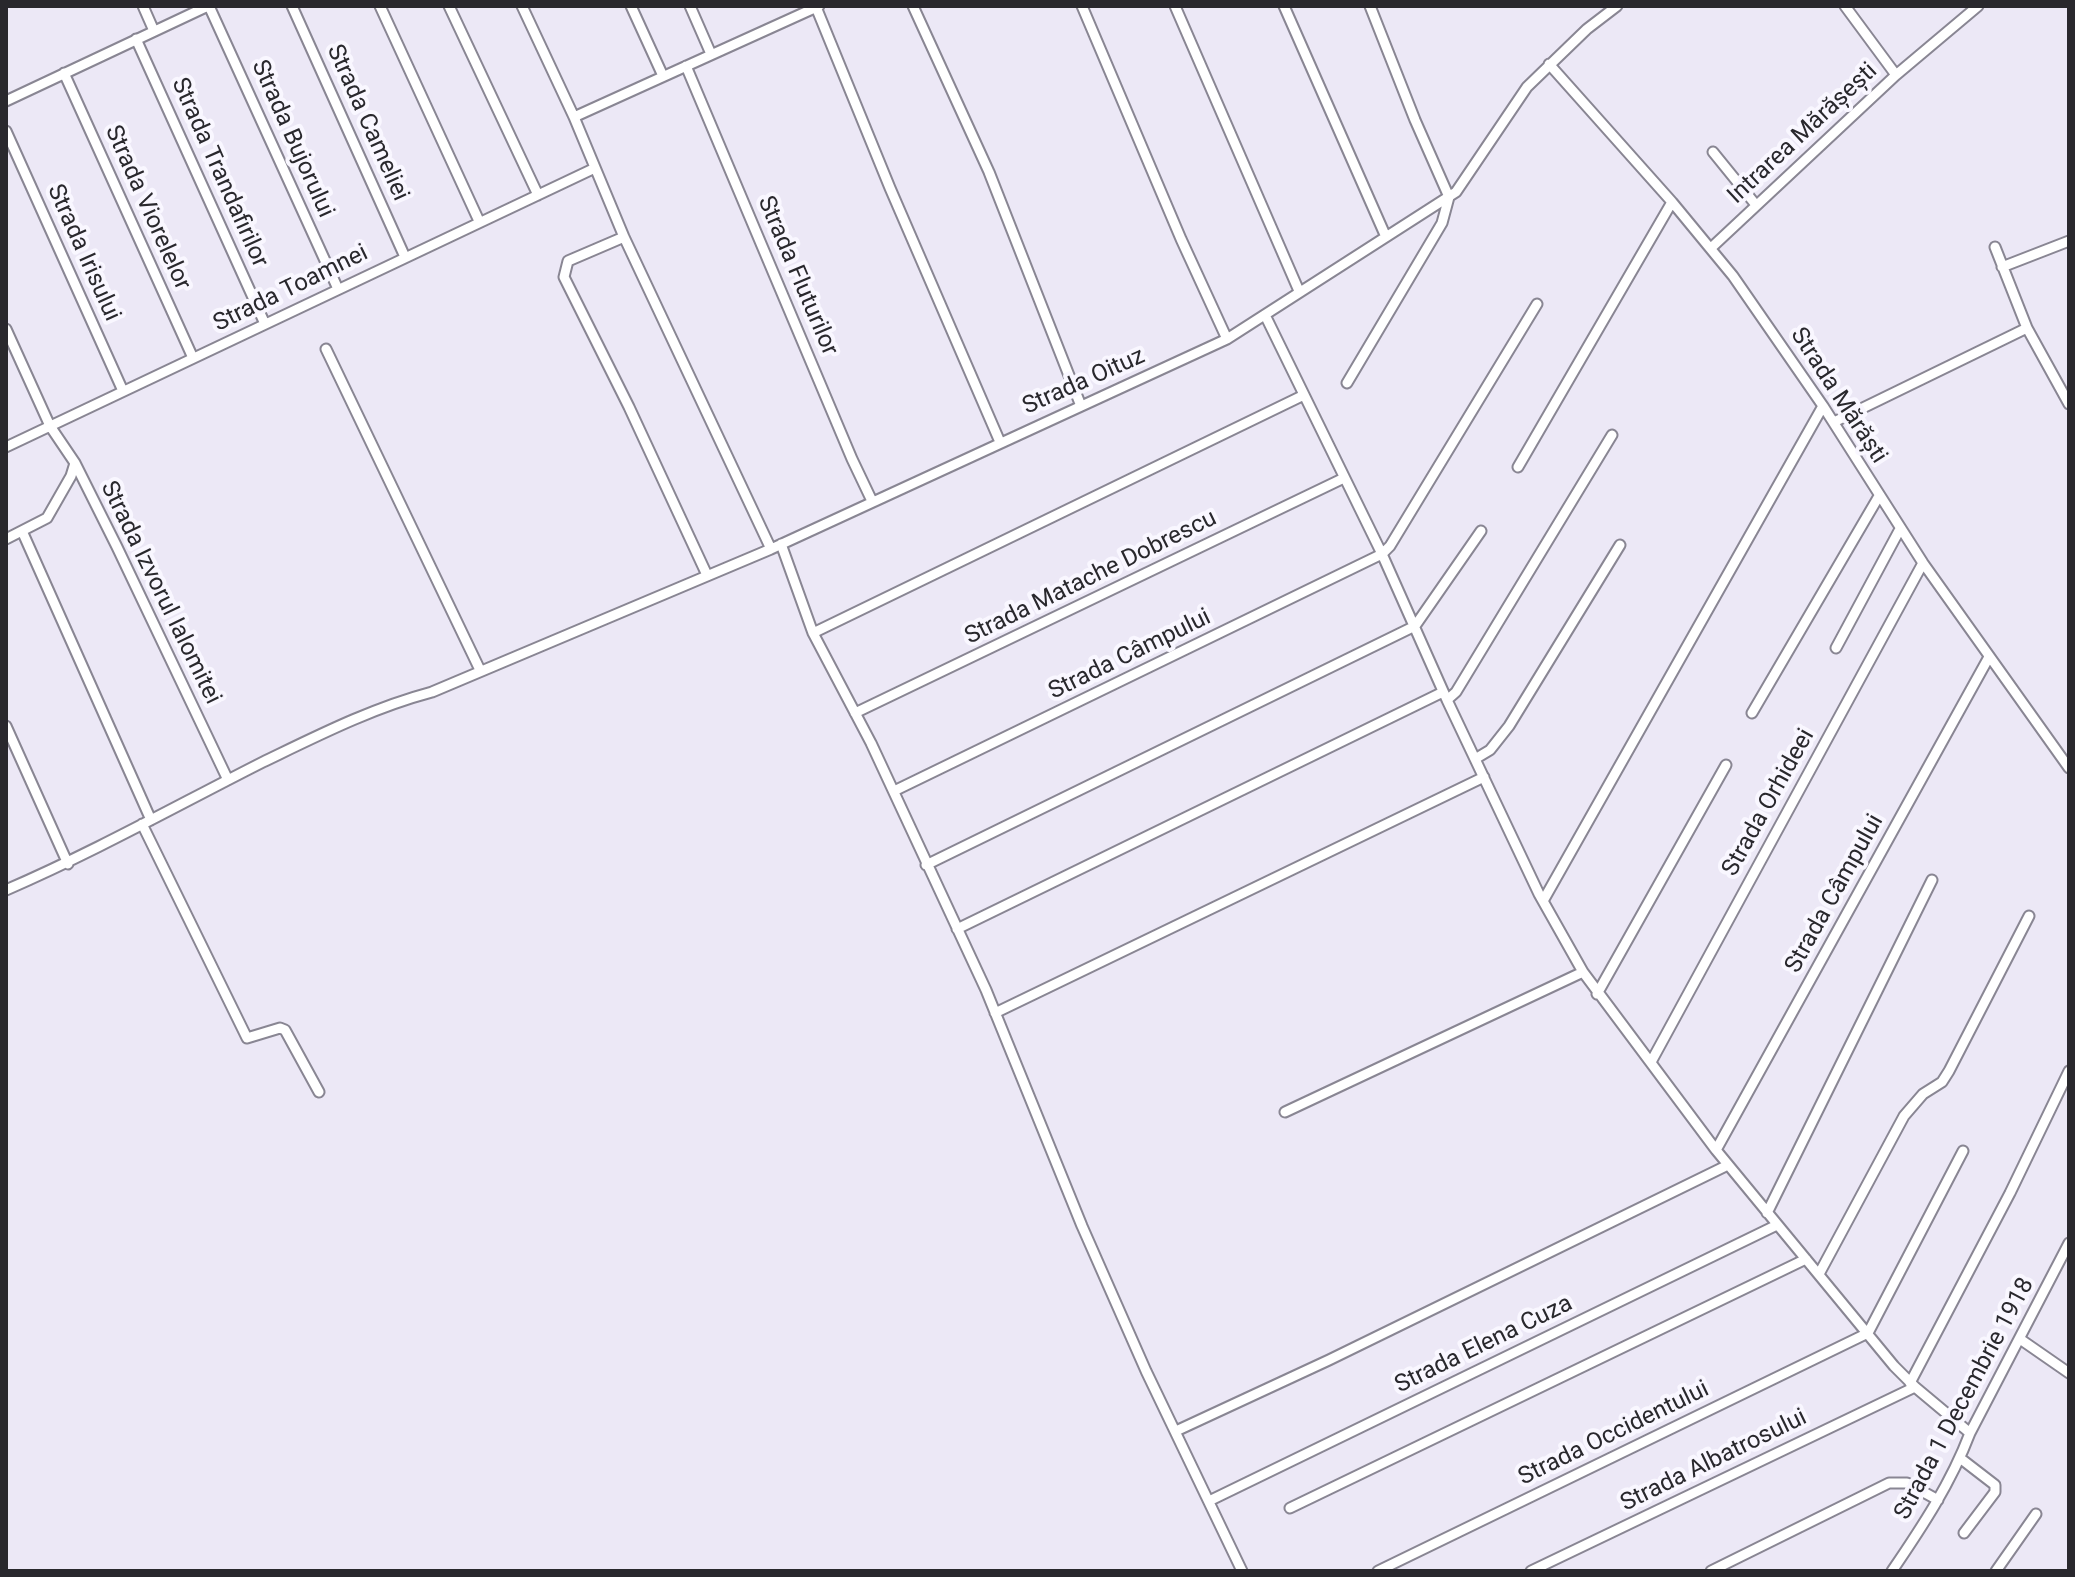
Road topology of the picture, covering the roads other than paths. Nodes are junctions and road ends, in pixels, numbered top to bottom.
1 (143, 6) edge
2 (209, 6) edge
3 (292, 6) edge
4 (380, 6) edge
5 (449, 6) edge
6 (522, 6) edge
7 (631, 6) edge
8 (690, 6) edge
9 (818, 6) edge
10 (913, 6) edge
11 (1082, 6) edge
12 (1175, 6) edge
13 (1284, 6) edge
14 (1370, 6) edge
15 (1617, 6) edge
16 (1845, 6) edge
17 (1978, 6) edge
18 (154, 31) junction
19 (136, 39) junction
20 (711, 54) junction
21 (1549, 64) junction
22 (686, 66) junction
23 (64, 73) junction
24 (1896, 75) junction
25 (663, 76) junction
26 (6, 101) edge
27 (574, 117) junction
28 (6, 131) edge
29 (1713, 152) dead end
30 (595, 168) junction
31 (538, 195) junction
32 (1449, 197) junction
33 (1672, 202) junction
34 (1756, 205) junction
35 (479, 221) junction
36 (624, 237) junction
37 (1386, 237) junction
38 (2069, 241) edge
39 (1995, 247) dead end
40 (1711, 248) junction
41 (405, 257) junction
42 (2002, 267) junction
43 (338, 289) junction
44 (1299, 291) junction
45 (1537, 304) dead end
46 (1265, 315) junction
47 (265, 324) junction
48 (2027, 328) junction
49 (6, 329) edge
50 (1227, 339) junction
51 (326, 349) dead end
52 (193, 358) junction
53 (1347, 383) dead end
54 (123, 391) junction
55 (1304, 395) junction
56 (2069, 404) edge
57 (1081, 406) junction
58 (1823, 406) junction
59 (1834, 422) junction
60 (50, 426) junction
61 (1612, 435) dead end
62 (1000, 442) junction
63 (6, 447) edge
64 (75, 463) junction
65 (1518, 467) dead end
66 (1344, 478) junction
67 (1879, 496) junction
68 (872, 501) junction
69 (1900, 529) junction
70 (22, 531) junction
71 (1481, 531) dead end
72 (6, 539) edge
73 (1620, 545) dead end
74 (776, 546) junction
75 (1382, 554) junction
76 (1923, 563) junction
77 (707, 575) junction
78 (1415, 626) junction
79 (813, 633) junction
80 (1836, 648) dead end
81 (1989, 657) junction
82 (480, 670) junction
83 (1445, 696) junction
84 (855, 713) junction
85 (1752, 713) dead end
86 (6, 726) edge
87 (1475, 759) junction
88 (1726, 765) dead end
89 (2069, 768) edge
90 (1484, 777) junction
91 (228, 780) junction
92 (894, 791) junction
93 (147, 822) junction
94 (68, 864) junction
95 (926, 865) junction
96 (1932, 880) dead end
97 (6, 890) edge
98 (1543, 901) junction
99 (2029, 916) dead end
100 (957, 929) junction
101 (1583, 972) junction
102 (1597, 994) junction
103 (995, 1013) junction
104 (1651, 1062) junction
105 (2069, 1071) edge
106 (319, 1092) dead end
107 (1285, 1112) dead end
108 (1716, 1150) junction
109 (1963, 1151) dead end
110 (1728, 1165) junction
111 (1767, 1213) junction
112 (1777, 1225) junction
113 (2069, 1243) edge
114 (1806, 1259) junction
115 (1819, 1274) junction
116 (1868, 1333) junction
117 (2020, 1339) junction
118 (2069, 1373) edge
119 (1912, 1385) junction
120 (1176, 1431) junction
121 (1970, 1433) junction
122 (1960, 1458) junction
123 (1938, 1500) junction
124 (1209, 1501) junction
125 (1290, 1508) dead end
126 (2036, 1514) dead end
127 (1964, 1533) dead end
128 (1242, 1571) edge
129 (1378, 1571) edge
130 (1531, 1571) edge
131 (1711, 1571) edge
132 (1892, 1571) edge
133 (1996, 1571) edge

1 - 18 street
2 - 18 street
2 - 43 street, Strada Bujorului
3 - 41 street, Strada Cameliei
4 - 35 street
5 - 31 street
6 - 27 street
7 - 25 street
8 - 20 street
9 - 20 street
9 - 62 street
10 - 57 street
11 - 50 street
12 - 44 street
13 - 37 street
14 - 32 street
15 - 21 street, Strada Oituz
16 - 24 street, Intrarea Mărășești
17 - 24 street
18 - 19 street
19 - 23 street
19 - 47 street, Strada Trandafirilor
20 - 22 street
21 - 32 street, Strada Oituz
21 - 33 street, Strada Mărăști
22 - 25 street
22 - 68 street, Strada Fluturilor
23 - 26 street
23 - 52 street, Strada Viorelelor
24 - 34 street, Intrarea Mărășești
25 - 27 street
27 - 30 street
28 - 54 street, Strada Irisului
29 - 34 street
30 - 31 street, Strada Toamnei
30 - 36 street
31 - 35 street, Strada Toamnei
32 - 37 street, Strada Oituz
32 - 53 street
33 - 40 street, Strada Mărăști
33 - 65 street
34 - 40 street, Intrarea Mărășești
35 - 41 street, Strada Toamnei
36 - 74 street
36 - 77 street
37 - 44 street, Strada Oituz
38 - 42 street
39 - 42 street
40 - 58 street, Strada Mărăști
41 - 43 street, Strada Toamnei
42 - 48 street
43 - 47 street, Strada Toamnei
44 - 46 street, Strada Oituz
45 - 75 street
46 - 50 street, Strada Oituz
46 - 55 street
47 - 52 street, Strada Toamnei
48 - 56 street
48 - 59 street
49 - 60 street, Strada Izvorul Ialomitei
50 - 57 street, Strada Oituz
51 - 82 street
52 - 54 street, Strada Toamnei
54 - 60 street, Strada Toamnei
55 - 66 street
55 - 79 street
57 - 62 street, Strada Oituz
58 - 59 street, Strada Mărăști
58 - 98 street
59 - 67 street, Strada Mărăști
60 - 63 street, Strada Toamnei
60 - 64 street, Strada Izvorul Ialomitei
61 - 83 street
62 - 68 street, Strada Oituz
64 - 70 street
64 - 91 street, Strada Izvorul Ialomitei
66 - 75 street
66 - 84 street, Strada Matache Dobrescu
67 - 69 street, Strada Mărăști
67 - 85 street
68 - 74 street, Strada Oituz
69 - 76 street, Strada Mărăști
69 - 80 street
70 - 72 street
70 - 93 street
71 - 78 street
73 - 87 street
74 - 77 street, Strada Oituz
74 - 79 street
75 - 78 street
75 - 92 street, Strada Câmpului
76 - 81 street, Strada Mărăști
76 - 104 street, Strada Orhideei
77 - 82 street, Strada Oituz
78 - 83 street
78 - 95 street
79 - 84 street
81 - 89 street, Strada Mărăști
81 - 108 street, Strada Câmpului
82 - 91 street, Strada Oituz
83 - 87 street
83 - 100 street
84 - 92 street
86 - 94 street
87 - 90 street
88 - 102 street
90 - 98 street
90 - 103 street
91 - 93 street, Strada Oituz
92 - 95 street
93 - 94 street, Strada Oituz
93 - 106 street
94 - 97 street, Strada Oituz
95 - 100 street
96 - 111 street
98 - 101 street
99 - 115 street
100 - 103 street
101 - 102 street
101 - 107 street
102 - 104 street
103 - 120 street
104 - 108 street
105 - 119 street
108 - 110 street
109 - 116 street
110 - 111 street
110 - 120 street
111 - 112 street
112 - 114 street
112 - 124 street, Strada Elena Cuza
113 - 117 street, Strada 1 Decembrie 1918
114 - 115 street
114 - 125 street
115 - 116 street
116 - 119 street
116 - 129 street, Strada Occidentului
117 - 118 street
117 - 121 street, Strada 1 Decembrie 1918
119 - 121 street
119 - 130 street, Strada Albatrosului
120 - 124 street
121 - 122 street, Strada 1 Decembrie 1918
122 - 123 street, Strada 1 Decembrie 1918
122 - 127 street
123 - 131 street
123 - 132 street, Strada 1 Decembrie 1918
124 - 128 street
126 - 133 street

